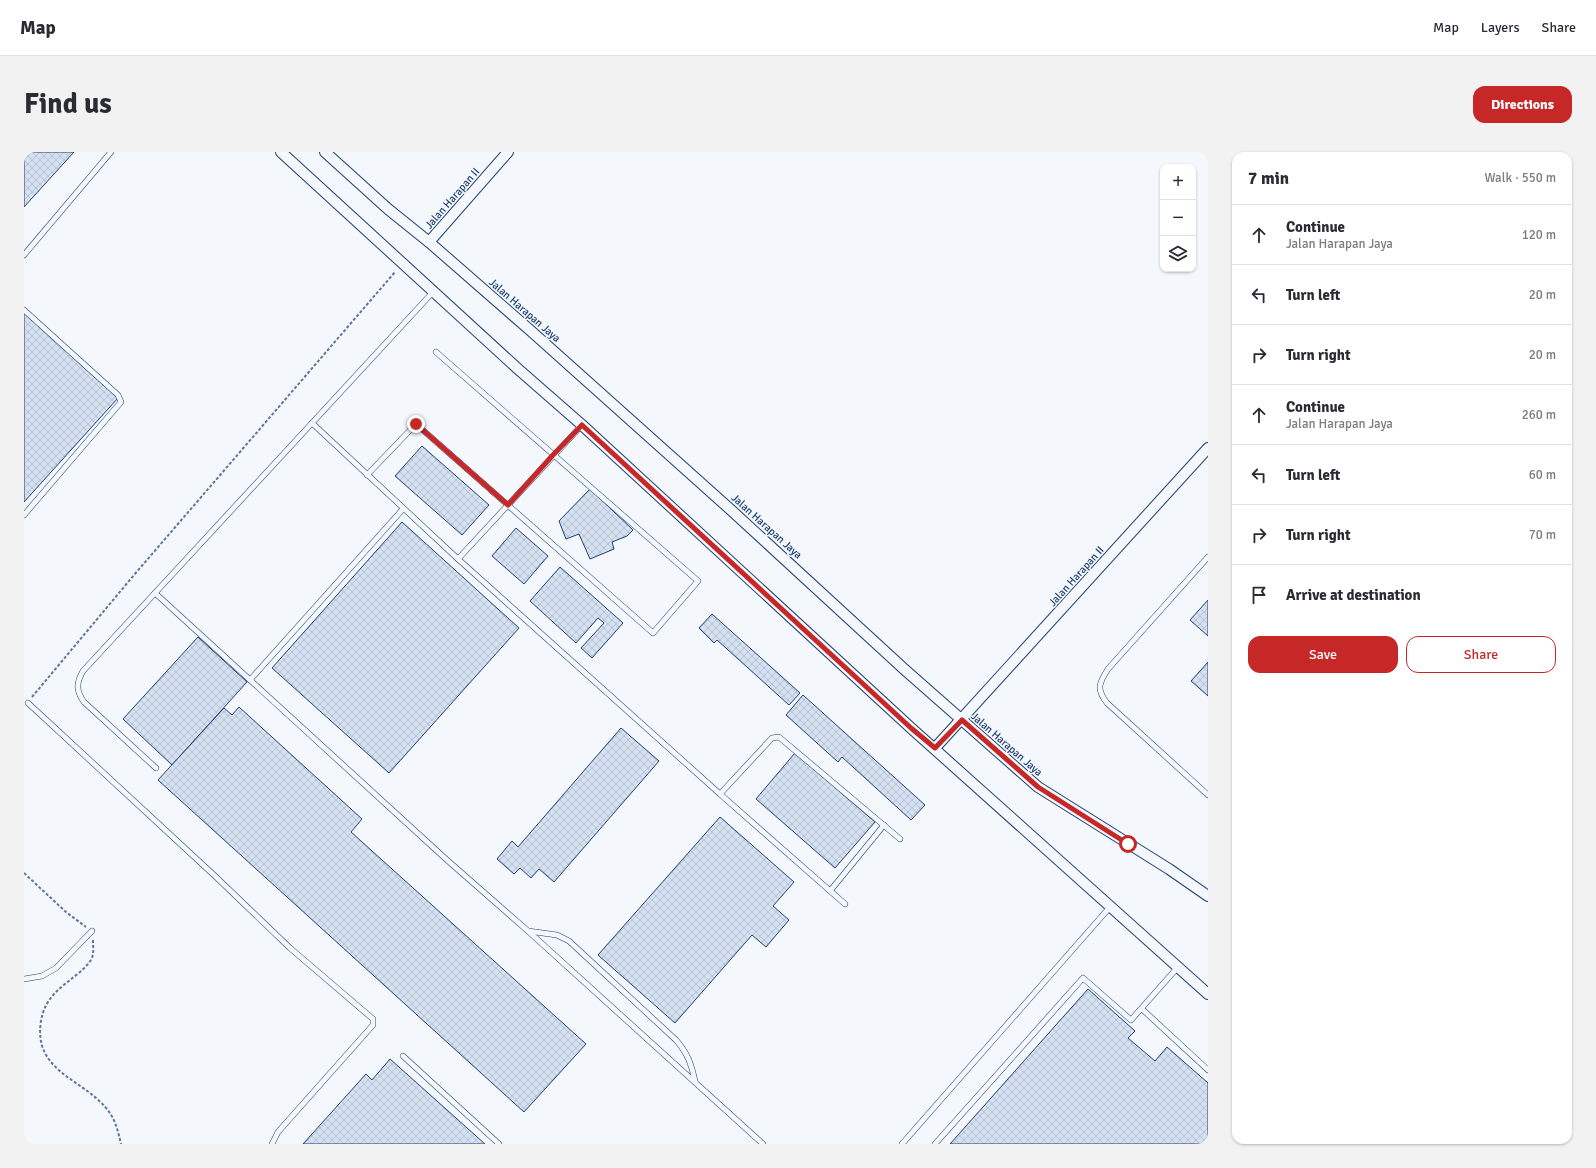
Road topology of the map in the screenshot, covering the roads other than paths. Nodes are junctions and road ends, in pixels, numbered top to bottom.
1 (111, 152) edge
2 (281, 152) edge
3 (325, 152) edge
4 (508, 152) edge
5 (429, 242) junction
6 (24, 255) edge
7 (434, 292) junction
8 (24, 310) edge
9 (436, 352) dead end
10 (312, 423) junction
11 (582, 425) junction
12 (1208, 448) edge
13 (553, 455) junction
14 (367, 475) junction
15 (508, 505) junction
16 (403, 509) junction
17 (24, 514) edge
18 (1208, 557) edge
19 (458, 559) junction
20 (155, 592) junction
21 (250, 680) junction
22 (28, 703) road end
23 (962, 720) junction
24 (935, 748) junction
25 (156, 768) dead end
26 (720, 794) junction
27 (1208, 795) edge
28 (884, 825) junction
29 (900, 839) dead end
30 (830, 891) junction
31 (1208, 896) edge
32 (845, 904) dead end
33 (1110, 907) junction
34 (92, 931) road end
35 (528, 931) junction
36 (1178, 967) junction
37 (24, 979) edge
38 (1208, 994) edge
39 (1142, 1009) junction
40 (404, 1056) dead end
41 (1208, 1070) edge
42 (695, 1081) junction
43 (272, 1144) edge
44 (499, 1144) edge
45 (763, 1144) edge
46 (902, 1144) edge
47 (935, 1144) edge

1 - 6 lane
2 - 7 street
3 - 5 street, Jalan Harapan Jaya
4 - 5 street, Jalan Harapan II
5 - 23 street, Jalan Harapan Jaya
7 - 10 lane
7 - 11 street
8 - 17 lane
9 - 13 lane
10 - 14 lane
10 - 20 lane
11 - 13 lane
11 - 24 street
12 - 23 street, Jalan Harapan II
13 - 15 lane
13 - 15 lane
14 - 15 lane
14 - 16 lane
15 - 19 lane
16 - 19 lane
16 - 21 lane
18 - 27 lane
19 - 26 lane
20 - 21 lane
20 - 25 lane
21 - 35 lane
22 - 43 lane
23 - 24 street, Jalan Harapan II
23 - 31 street, Jalan Harapan Jaya
24 - 33 street
26 - 28 lane
26 - 30 lane
28 - 29 lane
28 - 30 lane
30 - 32 lane
33 - 36 street
33 - 46 lane
34 - 37 lane
35 - 42 lane
35 - 42 lane
36 - 38 street
36 - 39 lane
39 - 41 lane
39 - 47 lane
40 - 44 lane
42 - 45 lane

